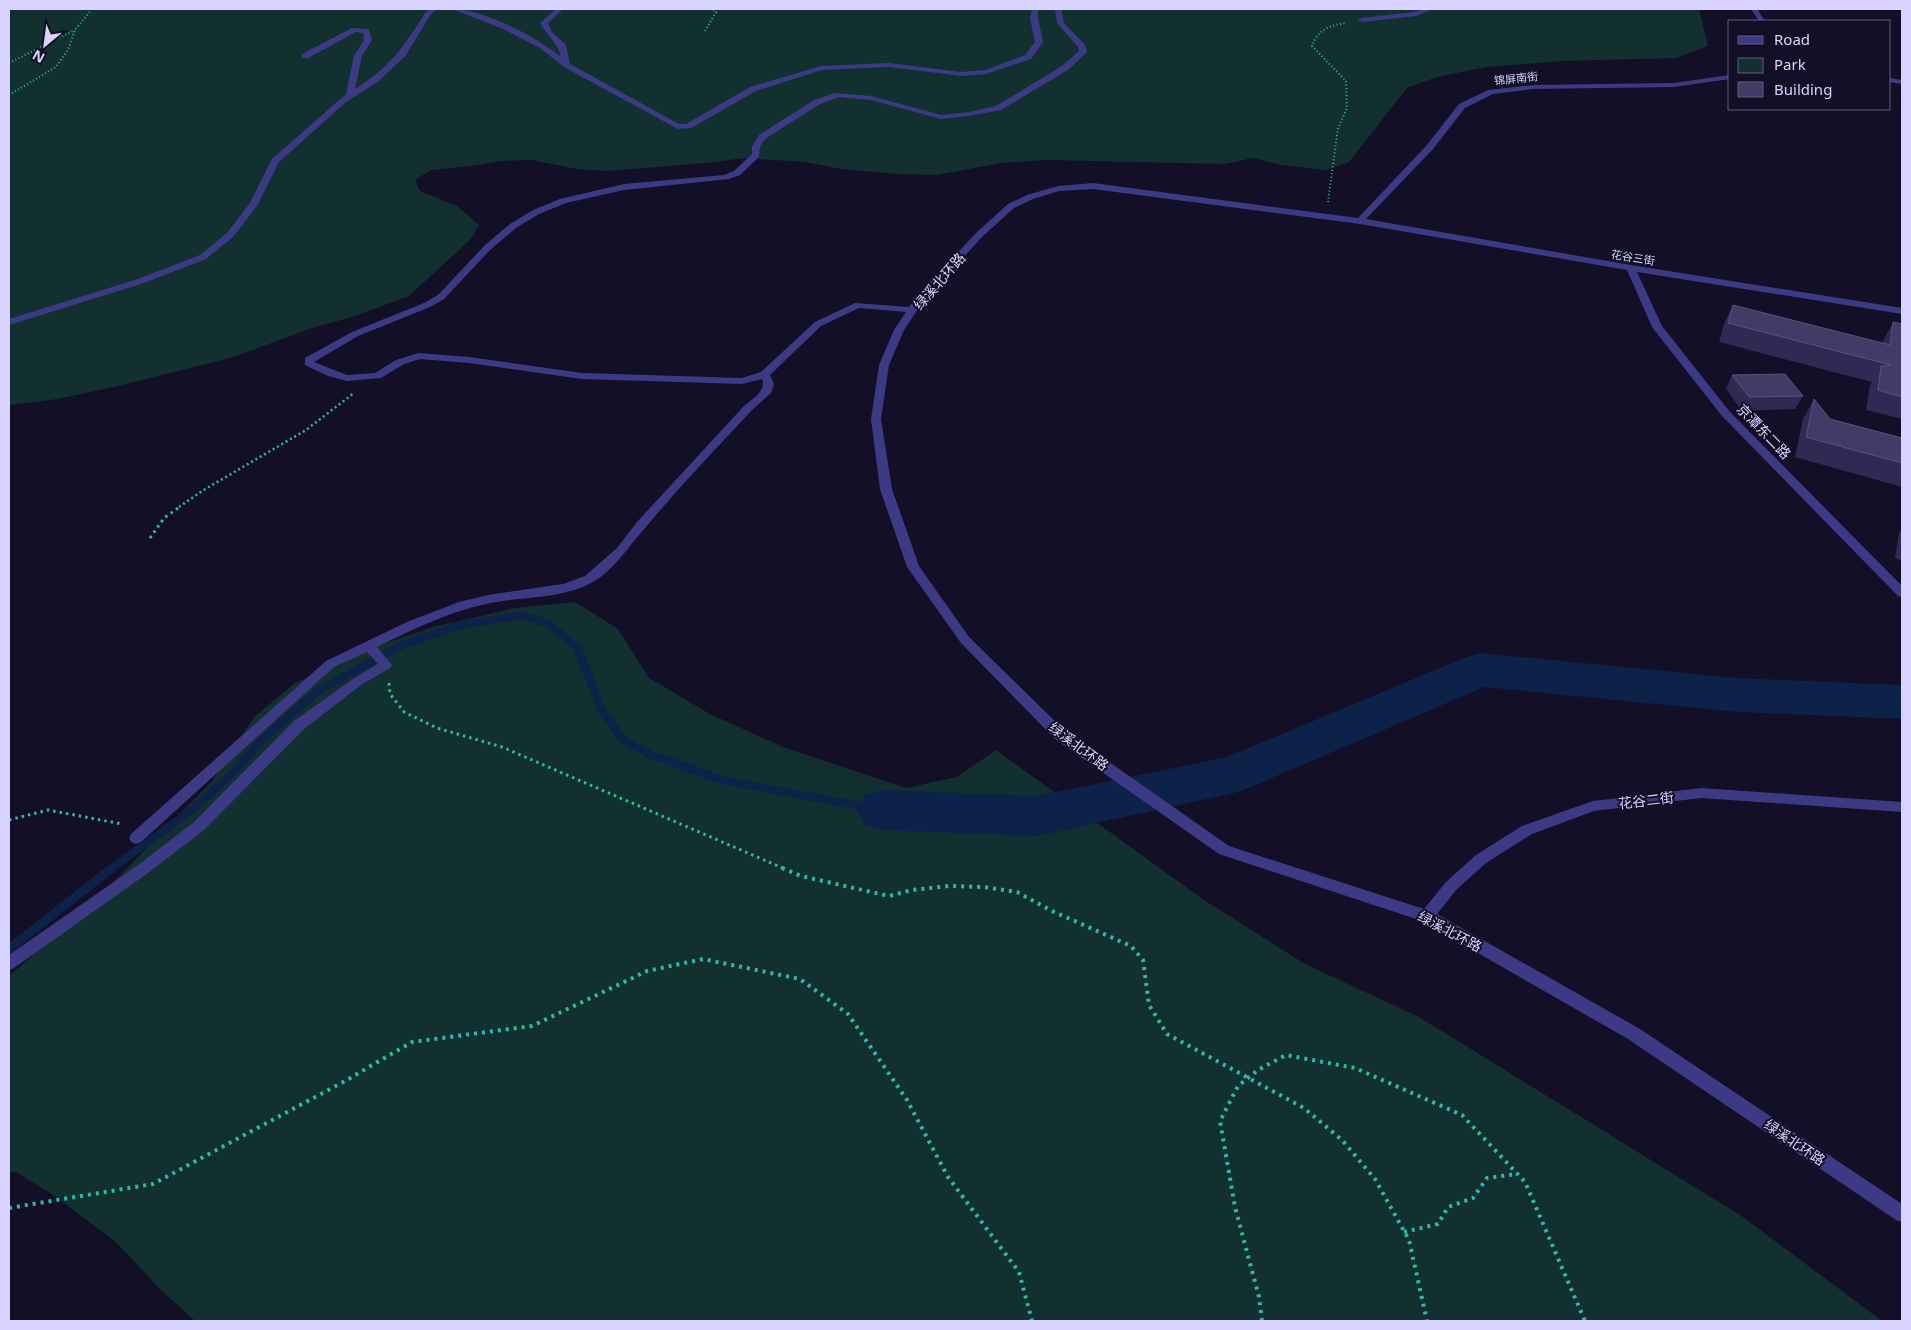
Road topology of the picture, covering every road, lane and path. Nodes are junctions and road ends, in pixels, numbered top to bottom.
1 (92, 9) edge
2 (434, 9) edge
3 (456, 9) edge
4 (560, 9) edge
5 (713, 9) edge
6 (1035, 9) edge
7 (1058, 9) edge
8 (1429, 9) edge
9 (1754, 9) edge
10 (1362, 20) joint
11 (1761, 20) edge
12 (76, 30) junction
13 (705, 32) dead end
14 (304, 56) dead end
15 (9, 63) edge
16 (567, 65) junction
17 (1728, 76) edge
18 (350, 94) junction
19 (9, 95) edge
20 (1327, 217) junction
21 (1360, 221) junction
22 (1631, 268) junction
23 (912, 310) junction
24 (1902, 311) edge
25 (9, 322) edge
26 (765, 374) junction
27 (377, 376) junction
28 (150, 538) dead end
29 (1902, 593) edge
30 (370, 647) junction
31 (386, 665) junction
32 (1902, 807) edge
33 (9, 820) edge
34 (140, 834) joint
35 (1427, 916) junction
36 (9, 963) edge
37 (1247, 1079) junction
38 (1518, 1174) junction
39 (9, 1208) edge
40 (1902, 1214) edge
41 (1404, 1232) junction
42 (1032, 1321) edge
43 (1262, 1321) edge
44 (1427, 1321) edge
45 (1585, 1321) edge

1 - 12 path
2 - 18 street
3 - 16 street
4 - 16 street
5 - 13 path
6 - 16 street
7 - 27 street
8 - 10 street
9 - 11 street
10 - 20 path
12 - 15 path
12 - 19 path
14 - 18 street
17 - 21 street, 锦屏南街
18 - 25 street
20 - 21 street, 绿溪北环路
20 - 23 street, 绿溪北环路
21 - 22 street, 花谷三街
22 - 24 street, 花谷三街
22 - 29 street, 京潭东二路
23 - 26 street
23 - 35 street, 绿溪北环路
26 - 27 street
26 - 30 street
27 - 28 path
30 - 31 street
30 - 34 street
31 - 36 street
31 - 37 path
32 - 35 street, 花谷二街
33 - 34 path
35 - 40 street, 绿溪北环路
37 - 38 path
37 - 41 path
37 - 43 path
38 - 41 path
38 - 45 path
39 - 42 path
41 - 44 path

